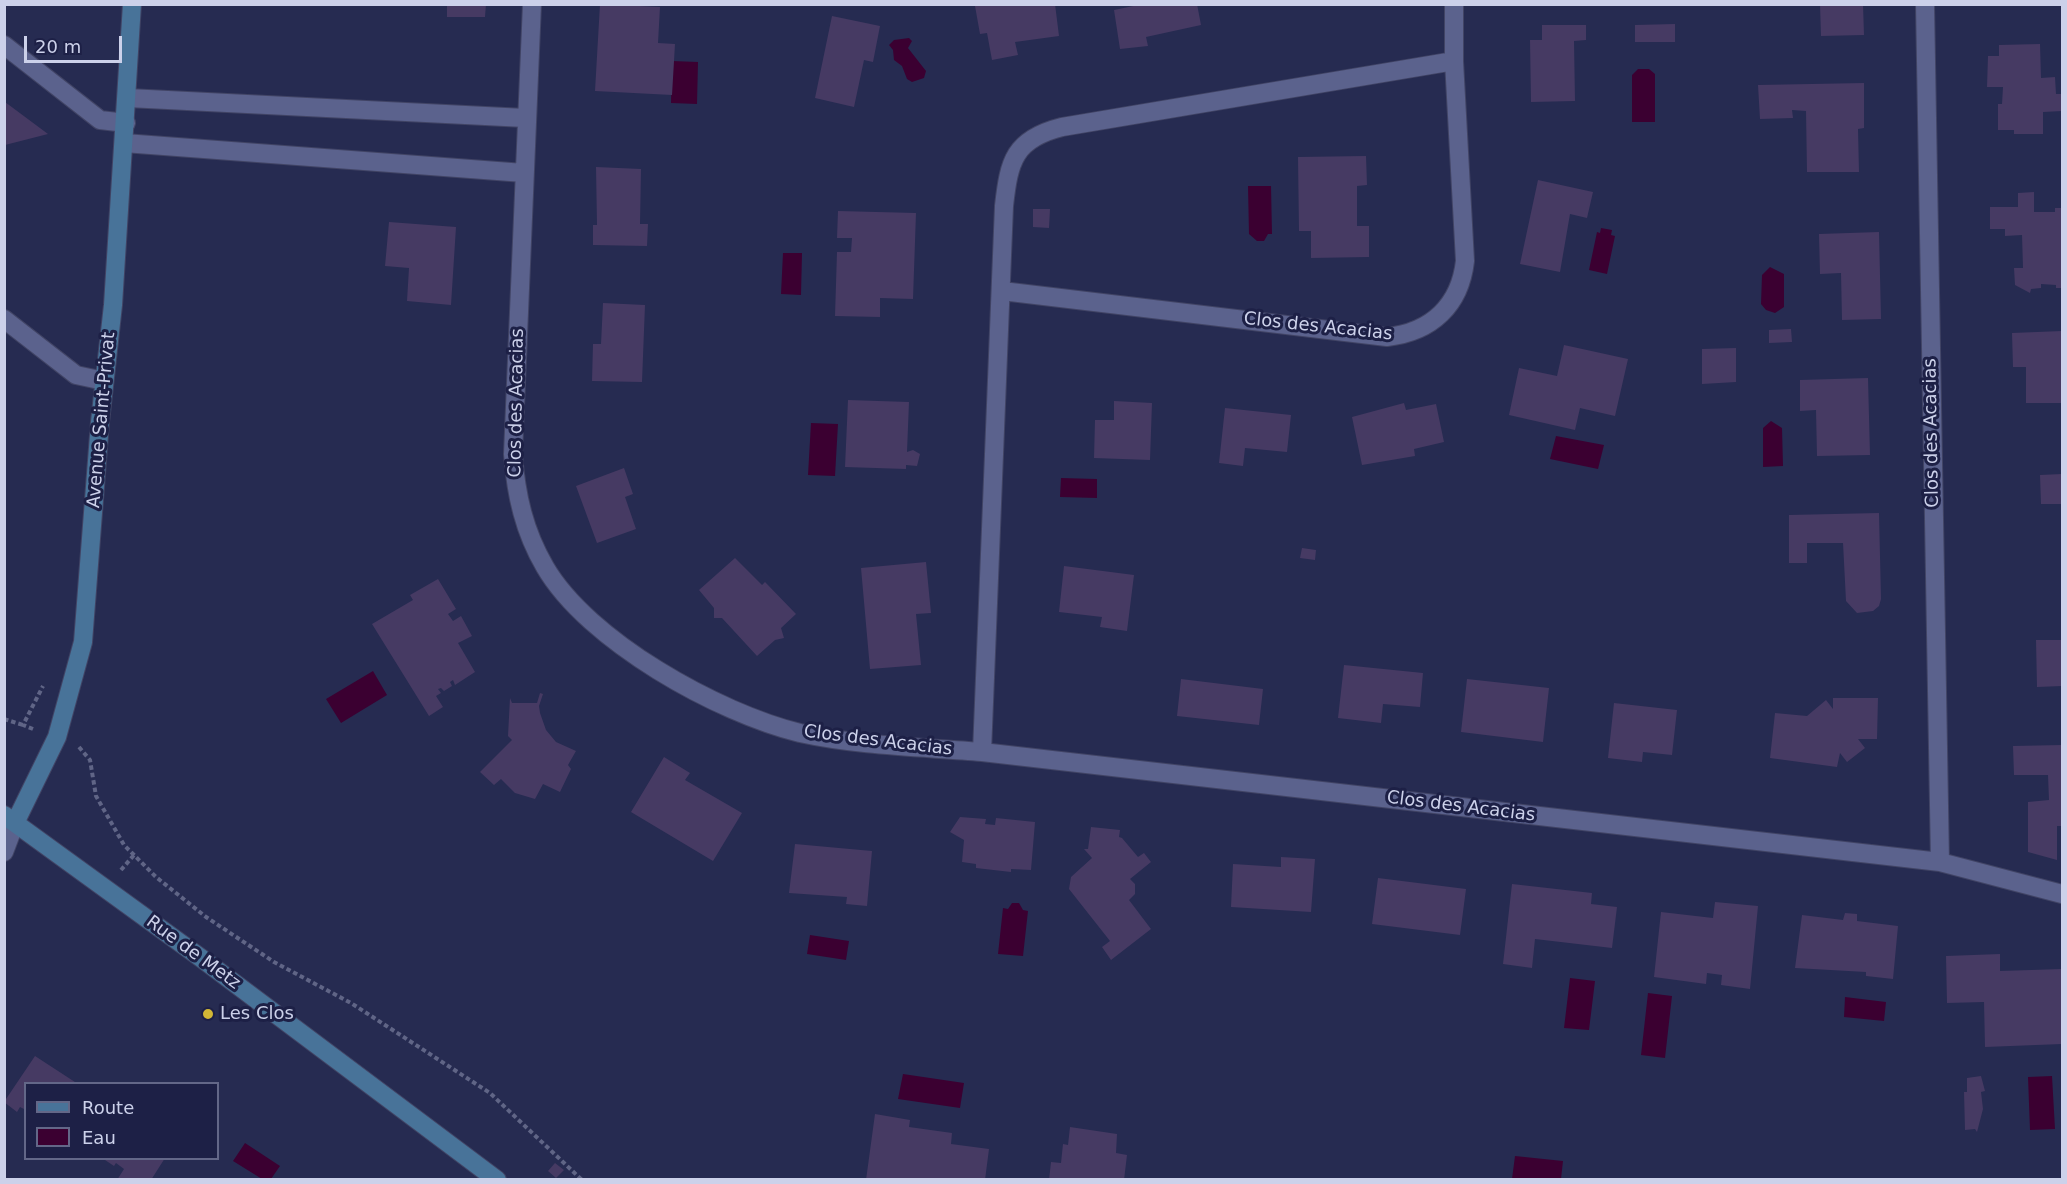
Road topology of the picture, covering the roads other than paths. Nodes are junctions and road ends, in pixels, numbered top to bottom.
1 (132, 4) edge
2 (532, 4) edge
3 (1454, 4) edge
4 (1925, 4) edge
5 (4, 45) edge
6 (1454, 61) junction
7 (128, 98) junction
8 (525, 118) junction
9 (126, 123) junction
10 (124, 143) junction
11 (524, 173) junction
12 (1002, 291) junction
13 (4, 319) edge
14 (104, 381) junction
15 (982, 752) junction
16 (10, 819) edge
17 (4, 852) edge
18 (1940, 862) junction
19 (2062, 894) edge
20 (497, 1179) edge

1 - 7 street, Avenue Saint-Privat
2 - 8 street, Clos des Acacias
3 - 6 street, Clos des Acacias
4 - 18 street, Clos des Acacias
5 - 9 street
6 - 12 street
6 - 12 street, Clos des Acacias
7 - 8 street
7 - 9 street, Avenue Saint-Privat
8 - 11 street, Clos des Acacias
9 - 10 street, Avenue Saint-Privat
10 - 11 street
10 - 14 street, Avenue Saint-Privat
11 - 15 street, Clos des Acacias
12 - 15 street
13 - 14 street
14 - 16 street, Avenue Saint-Privat
15 - 18 street, Clos des Acacias
16 - 17 street
16 - 20 street, Rue de Metz
18 - 19 street, Clos des Acacias

